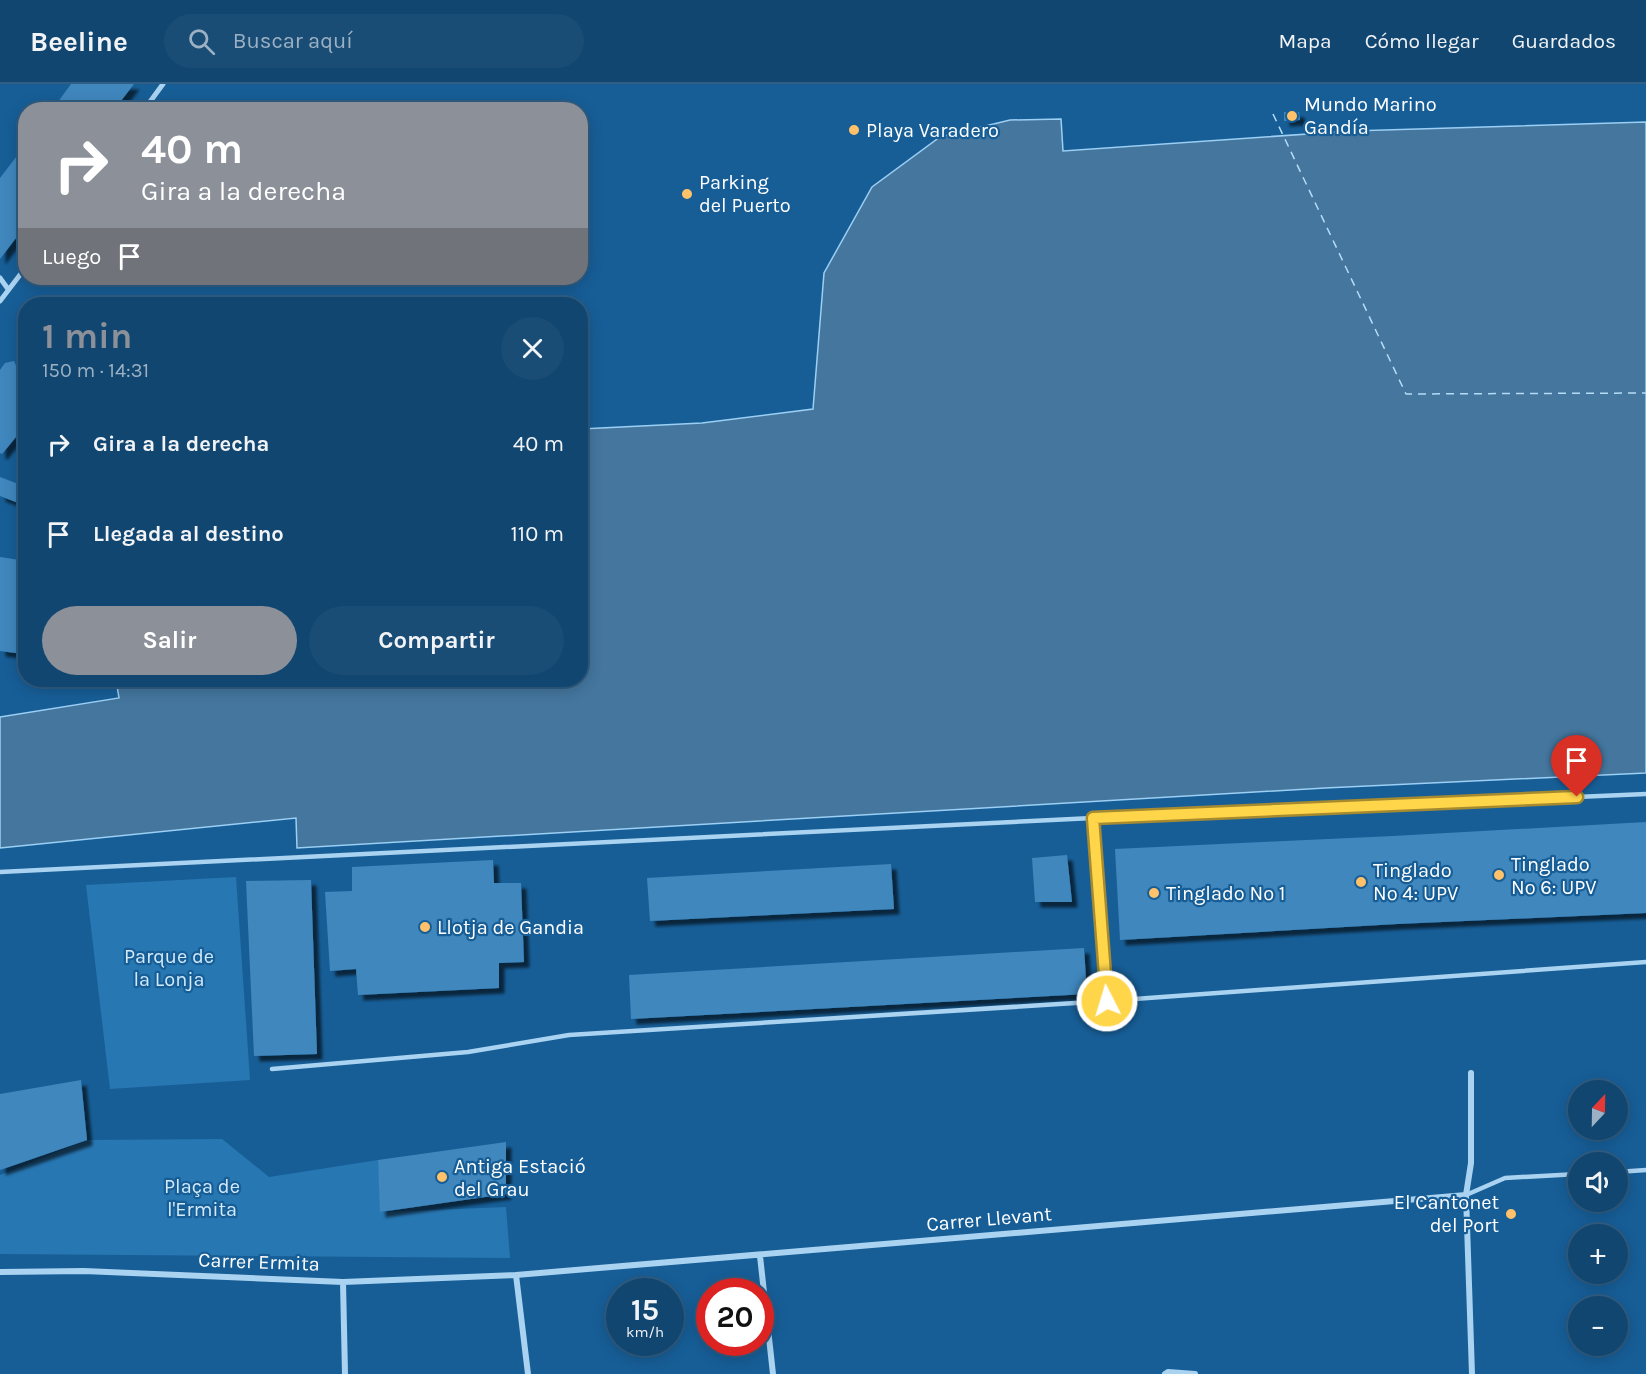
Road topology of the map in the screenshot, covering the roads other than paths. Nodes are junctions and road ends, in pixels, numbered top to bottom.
1 (163, 84) edge
2 (150, 102) edge
3 (18, 277) edge
4 (0, 278) edge
5 (8, 289) junction
6 (0, 301) edge
7 (1646, 794) edge
8 (1093, 818) junction
9 (0, 872) edge
10 (1646, 962) edge
11 (1107, 1001) junction
12 (272, 1069) dead end
13 (1471, 1073) dead end
14 (1646, 1170) edge
15 (1628, 1171) edge
16 (1568, 1175) edge
17 (1466, 1195) junction
18 (760, 1256) junction
19 (0, 1272) edge
20 (516, 1275) junction
21 (343, 1282) junction
22 (345, 1374) edge
23 (528, 1374) edge
24 (772, 1374) edge
25 (1165, 1374) edge
26 (1195, 1374) edge
27 (1472, 1374) edge

1 - 2 street
3 - 5 street
4 - 5 street
5 - 6 street
7 - 8 lane
8 - 9 lane
8 - 11 lane
10 - 11 lane
11 - 12 lane
13 - 17 street
14 - 15 lane
16 - 17 lane
17 - 18 street, Carrer Llevant
17 - 27 street
18 - 20 street, Carrer Llevant
18 - 24 street
19 - 21 street, Carrer Ermita
20 - 21 street, Carrer Ermita
20 - 23 street
21 - 22 street
25 - 26 street

